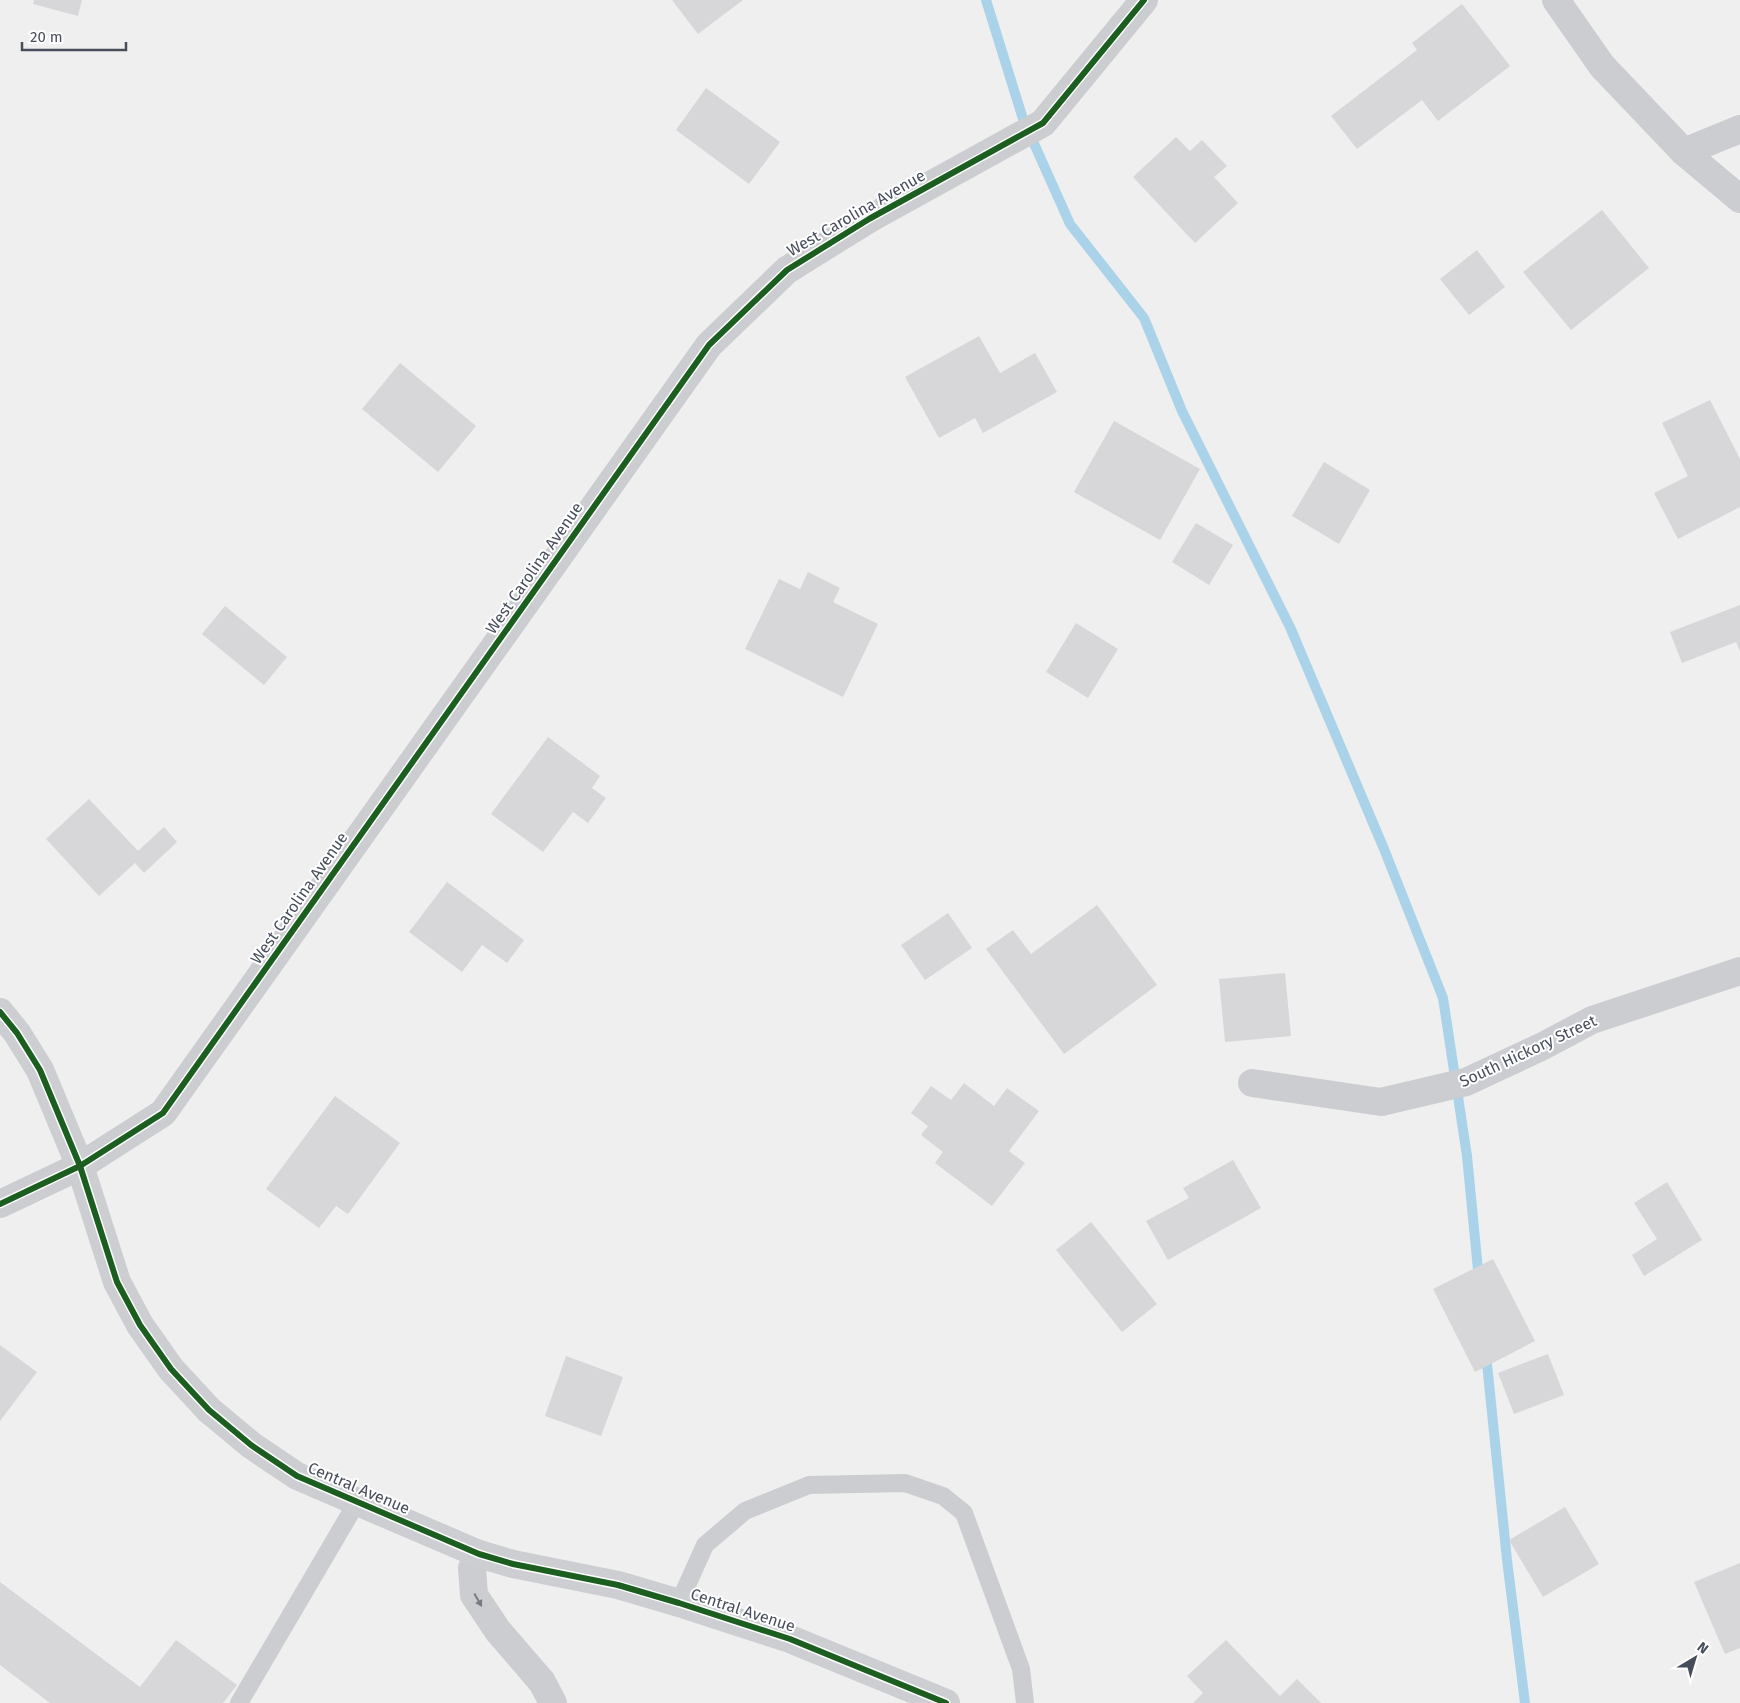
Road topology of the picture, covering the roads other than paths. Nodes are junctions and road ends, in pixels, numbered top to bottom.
1 (1140, 0) edge
2 (1556, 0) edge
3 (1740, 129) edge
4 (1684, 152) junction
5 (1740, 199) edge
6 (1740, 971) edge
7 (0, 1012) edge
8 (1252, 1083) dead end
9 (80, 1166) junction
10 (0, 1204) edge
11 (357, 1502) junction
12 (479, 1554) junction
13 (678, 1603) junction
14 (548, 1700) edge
15 (238, 1703) edge
16 (946, 1703) edge
17 (1025, 1703) edge

1 - 9 street, West Carolina Avenue
2 - 4 street
3 - 4 street
4 - 5 street
6 - 8 street, South Hickory Street
7 - 9 street, Central Avenue
9 - 10 street, West Carolina Avenue
9 - 11 street, Central Avenue
11 - 12 street, Central Avenue
11 - 15 lane
12 - 13 street, Central Avenue
12 -> 14 street
13 - 16 street, Central Avenue
13 - 17 lane

